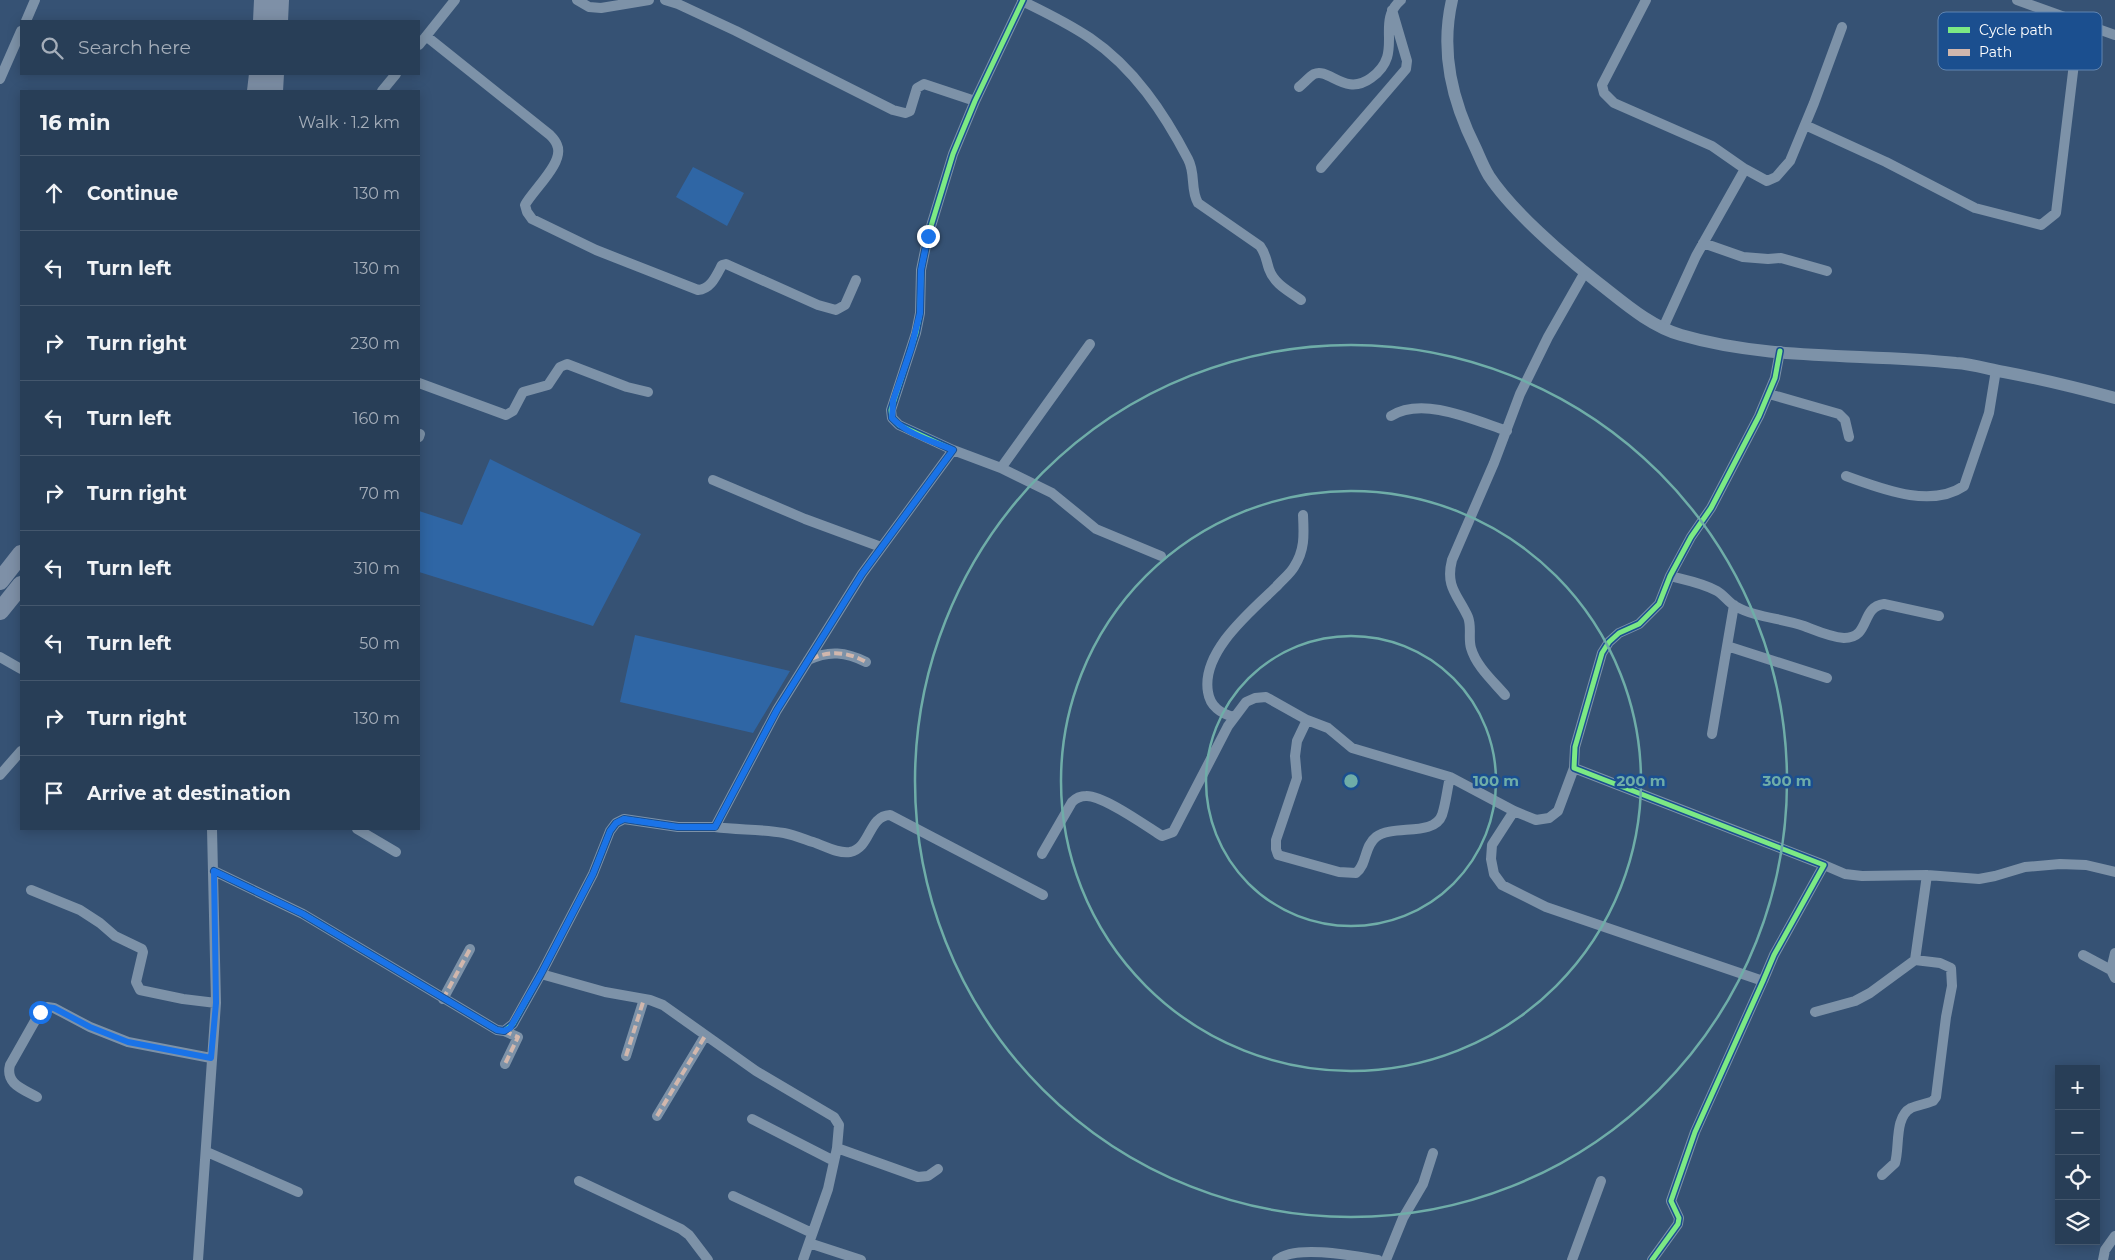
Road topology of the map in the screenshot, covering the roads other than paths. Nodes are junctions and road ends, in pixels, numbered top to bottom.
1 (35, 0) edge
2 (262, 0) edge
3 (280, 0) edge
4 (455, 0) edge
5 (577, 0) edge
6 (649, 0) edge
7 (665, 0) edge
8 (1022, 0) edge
9 (1401, 0) edge
10 (1452, 0) edge
11 (1646, 0) edge
12 (2017, 0) edge
13 (1392, 10) junction
14 (2051, 12) edge
15 (26, 20) edge
16 (262, 20) edge
17 (279, 20) edge
18 (1842, 27) dead end
19 (2102, 31) edge
20 (20, 33) edge
21 (426, 36) junction
22 (2115, 36) edge
23 (420, 44) edge
24 (2073, 70) edge
25 (258, 75) edge
26 (276, 75) edge
27 (395, 75) edge
28 (0, 79) edge
29 (1300, 87) dead end
30 (256, 90) edge
31 (274, 90) edge
32 (383, 90) edge
33 (975, 101) junction
34 (1805, 125) junction
35 (1320, 168) dead end
36 (1744, 168) junction
37 (1703, 243) junction
38 (1827, 270) dead end
39 (1585, 272) junction
40 (856, 280) dead end
41 (1301, 300) dead end
42 (1663, 328) junction
43 (1090, 344) dead end
44 (1780, 351) junction
45 (1996, 370) junction
46 (420, 382) edge
47 (648, 392) dead end
48 (1769, 394) junction
49 (2115, 398) edge
50 (1391, 416) dead end
51 (1507, 430) junction
52 (1849, 437) dead end
53 (953, 450) junction
54 (1001, 468) junction
55 (1846, 476) dead end
56 (713, 480) dead end
57 (1303, 515) dead end
58 (881, 547) junction
59 (20, 555) edge
60 (1161, 556) dead end
61 (1670, 576) junction
62 (0, 581) edge
63 (20, 586) edge
64 (1734, 605) junction
65 (0, 611) edge
66 (1939, 616) dead end
67 (1727, 646) junction
68 (0, 657) edge
69 (808, 660) junction
70 (866, 662) dead end
71 (20, 668) edge
72 (1827, 678) dead end
73 (1505, 695) dead end
74 (1234, 717) junction
75 (1307, 720) junction
76 (1712, 734) dead end
77 (20, 752) edge
78 (1574, 768) junction
79 (0, 775) edge
80 (1450, 777) junction
81 (1514, 811) junction
82 (715, 827) junction
83 (212, 830) edge
84 (360, 830) edge
85 (396, 852) dead end
86 (1042, 854) dead end
87 (1824, 865) junction
88 (214, 871) junction
89 (2115, 872) edge
90 (1927, 875) junction
91 (31, 890) dead end
92 (1043, 896) dead end
93 (470, 949) dead end
94 (2115, 953) edge
95 (2082, 955) dead end
96 (1915, 960) junction
97 (541, 974) junction
98 (2113, 974) edge
99 (1762, 981) junction
100 (443, 998) junction
101 (644, 999) junction
102 (216, 1003) junction
103 (1815, 1012) dead end
104 (504, 1031) junction
105 (706, 1036) junction
106 (626, 1056) dead end
107 (211, 1058) junction
108 (505, 1064) dead end
109 (37, 1098) dead end
110 (657, 1116) dead end
111 (752, 1119) dead end
112 (837, 1148) junction
113 (207, 1152) junction
114 (1433, 1153) dead end
115 (834, 1162) junction
116 (938, 1168) dead end
117 (1882, 1175) dead end
118 (579, 1181) dead end
119 (1600, 1181) dead end
120 (298, 1192) dead end
121 (733, 1196) dead end
122 (2115, 1236) edge
123 (811, 1238) junction
124 (198, 1260) edge
125 (708, 1260) edge
126 (803, 1260) edge
127 (861, 1260) edge
128 (1277, 1260) edge
129 (1378, 1260) edge
130 (1386, 1260) edge
131 (1572, 1260) edge
132 (1652, 1260) edge
133 (2103, 1260) edge

1 - 15 street
2 - 16 highway
3 - 17 highway
4 - 21 street
5 - 6 street
7 - 33 street
8 - 33 street
8 - 41 street
9 - 13 street
10 - 39 street
11 - 36 street
12 - 14 street
13 - 29 street
13 - 35 street
18 - 34 street
19 - 22 street
20 - 28 street
21 - 23 street
21 - 40 street
24 - 34 street
25 - 30 highway
26 - 31 highway
27 - 32 street
33 - 53 street
34 - 36 street
36 - 37 street
37 - 38 street
37 - 42 street
39 - 42 street
39 - 51 street
42 - 44 street
43 - 54 street
44 - 45 street
44 - 48 street
45 - 49 street
45 - 55 street
46 - 47 street
48 - 52 street
48 - 61 street
50 - 51 street
51 - 73 street
53 - 54 street
53 - 58 street
54 - 60 street
56 - 58 street
57 - 74 street
58 - 69 street
59 - 62 highway
61 - 64 street
61 - 78 street
63 - 65 highway
64 - 66 street
64 - 67 street
67 - 72 street
67 - 76 street
68 - 71 street
69 - 70 street
69 - 82 street
74 - 75 street
74 - 86 street
75 - 80 street
75 - 80 street
77 - 79 street
78 - 81 street
78 - 87 street
80 - 81 street
81 - 99 street
82 - 92 street
82 - 97 street
83 - 88 street
84 - 85 street
87 - 90 street
87 - 99 street
88 - 100 street
88 - 102 street
89 - 90 street
90 - 96 street
91 - 102 street
93 - 100 street
94 - 98 street
95 - 98 street
96 - 103 street
96 - 117 street
97 - 101 street
97 - 104 street
99 - 132 street
100 - 104 street
101 - 105 street
101 - 106 street
102 - 107 street
104 - 108 street
105 - 110 street
105 - 112 street
107 - 109 street
107 - 113 street
111 - 115 street
112 - 115 street
112 - 116 street
113 - 120 street
113 - 124 street
114 - 130 street
115 - 123 street
118 - 125 street
119 - 131 street
121 - 123 street
122 - 133 street
123 - 126 street
123 - 127 street
128 - 129 street

